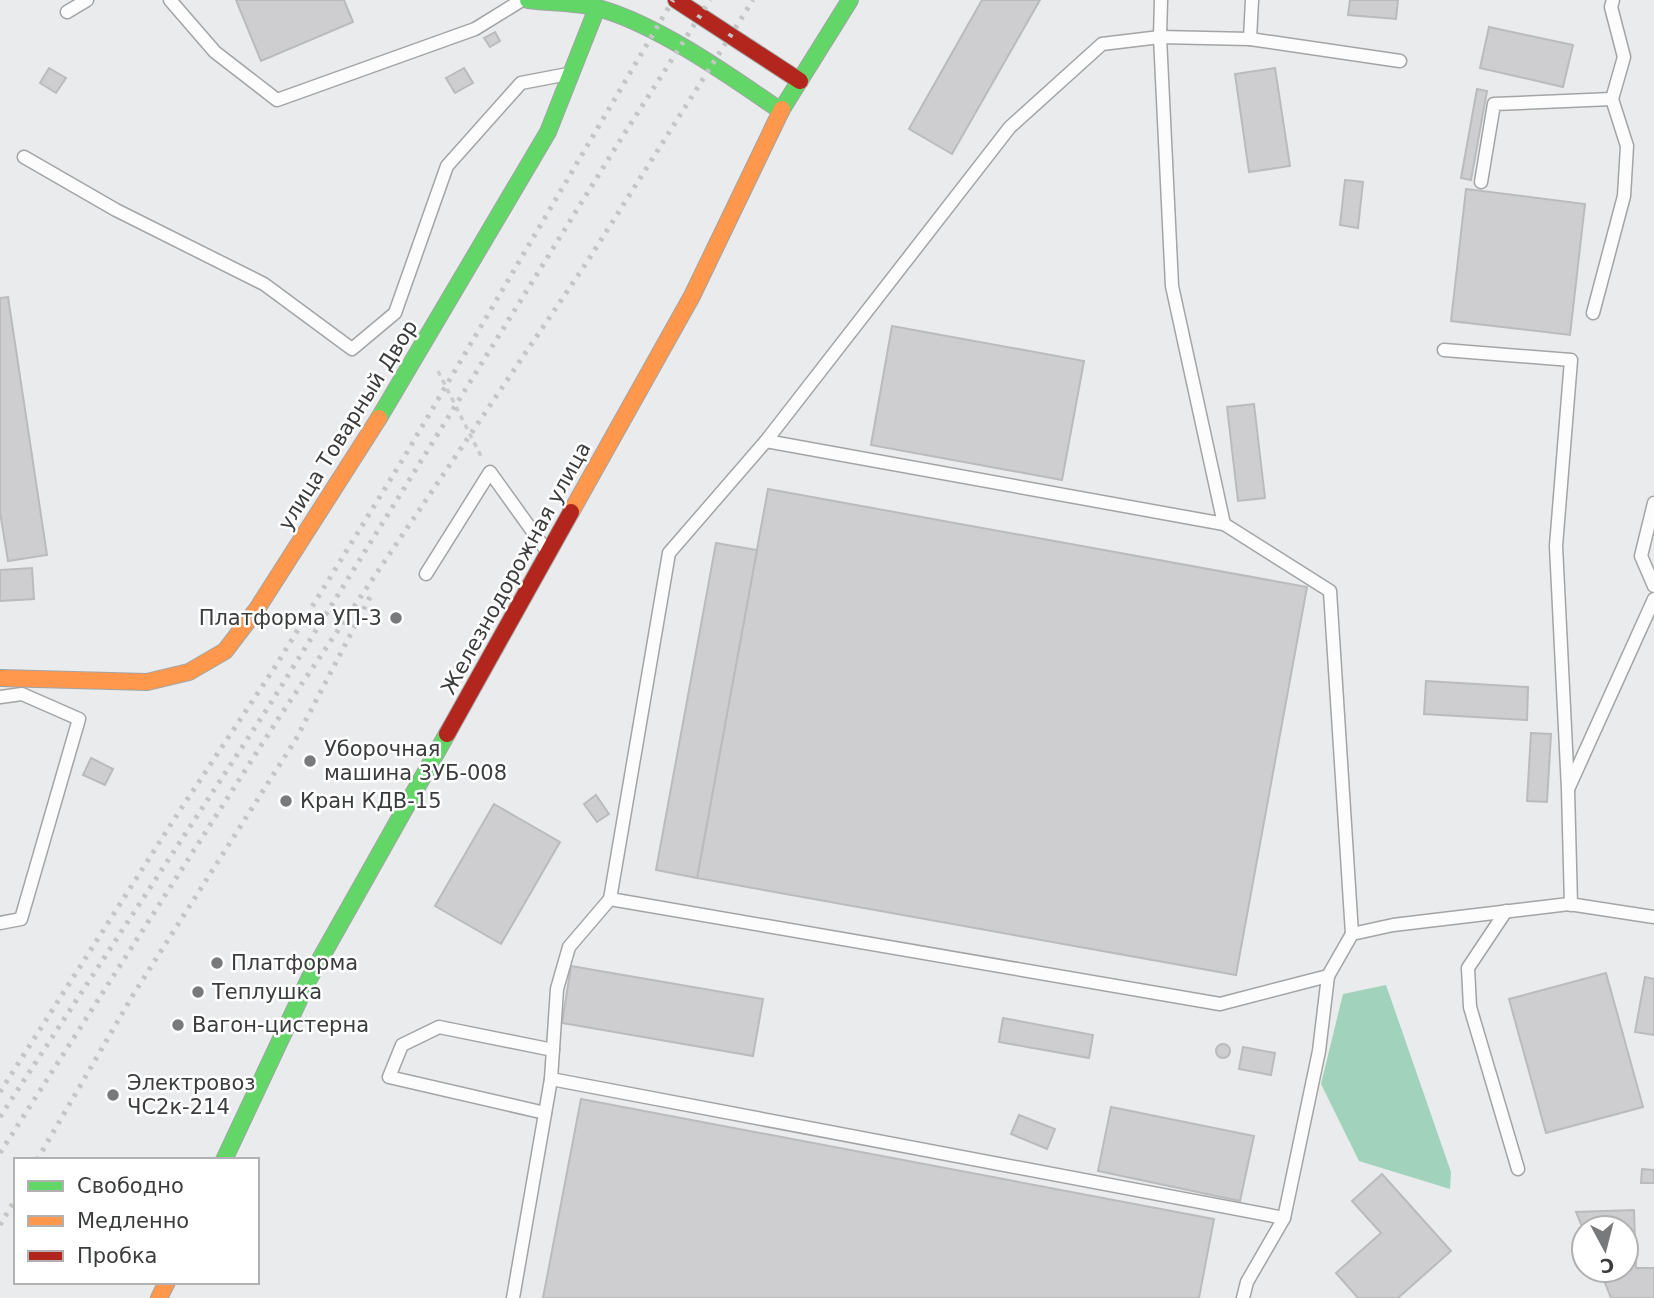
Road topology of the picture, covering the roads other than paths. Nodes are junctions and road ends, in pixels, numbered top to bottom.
1 (88, 0) edge
2 (170, 0) edge
3 (522, 0) edge
4 (528, 0) edge
5 (676, 0) edge
6 (850, 0) edge
7 (1161, 0) edge
8 (1252, 0) edge
9 (1613, 0) edge
10 (603, 4) edge
11 (67, 12) dead end
12 (1160, 37) junction
13 (1250, 39) junction
14 (1400, 61) dead end
15 (571, 73) junction
16 (800, 81) junction
17 (1612, 99) junction
18 (782, 111) junction
19 (24, 157) dead end
20 (1481, 182) dead end
21 (1593, 313) dead end
22 (1444, 350) dead end
23 (766, 441) junction
24 (1654, 503) edge
25 (1224, 524) junction
26 (548, 553) junction
27 (426, 574) dead end
28 (1654, 586) edge
29 (1654, 599) edge
30 (0, 678) edge
31 (0, 697) edge
32 (1568, 789) junction
33 (610, 900) junction
34 (1571, 905) junction
35 (1506, 911) junction
36 (1654, 911) edge
37 (1614, 912) junction
38 (1654, 918) edge
39 (0, 923) edge
40 (1352, 934) junction
41 (1328, 976) junction
42 (553, 1050) junction
43 (551, 1079) junction
44 (545, 1113) junction
45 (225, 1158) edge
46 (1518, 1169) dead end
47 (1284, 1218) junction
48 (513, 1298) edge
49 (1244, 1298) edge

1 - 11 lane
2 - 3 lane
4 - 10 street
5 - 16 street
6 - 16 street, Железнодорожная улица
7 - 12 lane
8 - 13 lane
9 - 17 lane
10 - 15 street, улица Товарный Двор
10 - 18 street
12 - 13 lane
12 - 23 lane
12 - 25 lane
13 - 14 lane
15 - 19 lane
15 - 30 street, улица Товарный Двор
16 - 18 street, Железнодорожная улица
17 - 20 lane
17 - 21 lane
18 - 26 street, Железнодорожная улица
22 - 32 lane
23 - 25 lane
23 - 33 lane
24 - 28 lane
25 - 40 lane
26 - 27 lane
26 - 45 street, Железнодорожная улица
29 - 32 lane
31 - 39 lane
32 - 34 lane
33 - 41 lane
33 - 42 lane
34 - 35 lane
34 - 37 lane
35 - 40 lane
35 - 46 lane
36 - 37 lane
37 - 38 lane
40 - 41 lane
41 - 47 lane
42 - 43 lane
42 - 44 lane
43 - 44 lane
43 - 47 lane
44 - 48 lane
47 - 49 lane

